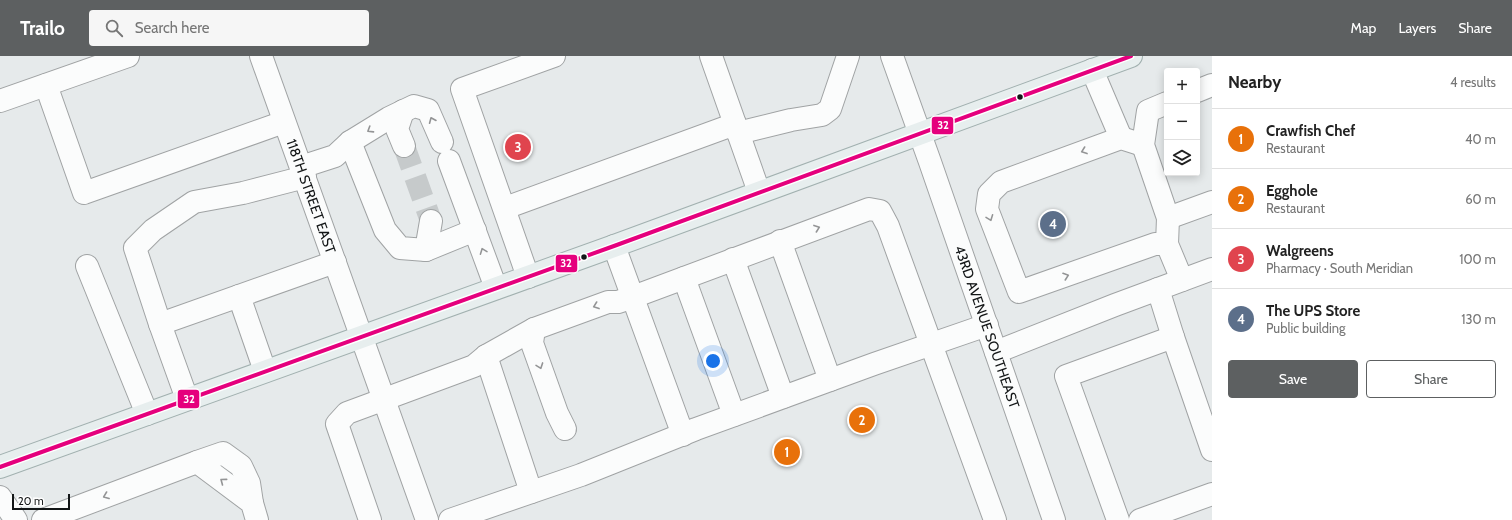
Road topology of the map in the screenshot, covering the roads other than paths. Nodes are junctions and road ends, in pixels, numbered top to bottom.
1 (128, 56) edge
2 (554, 56) edge
3 (711, 56) edge
4 (848, 56) edge
5 (892, 56) edge
6 (1131, 56) edge
7 (265, 57) edge
8 (1092, 70) junction
9 (46, 85) junction
10 (1212, 85) edge
11 (1200, 90) edge
12 (0, 101) edge
13 (1165, 104) edge
14 (403, 111) junction
15 (284, 122) junction
16 (737, 128) junction
17 (920, 134) junction
18 (1121, 138) junction
19 (350, 142) junction
20 (1143, 145) junction
21 (404, 146) tunnel mouth
22 (303, 172) junction
23 (760, 192) junction
24 (1212, 202) edge
25 (505, 208) junction
26 (1168, 218) junction
27 (431, 221) tunnel mouth
28 (475, 230) junction
29 (780, 241) junction
30 (1167, 244) junction
31 (614, 246) junction
32 (426, 250) junction
33 (733, 259) junction
34 (335, 262) junction
35 (87, 266) dead end
36 (1212, 269) edge
37 (528, 276) junction
38 (684, 278) junction
39 (1182, 280) junction
40 (496, 288) junction
41 (1158, 289) junction
42 (239, 296) junction
43 (633, 297) junction
44 (160, 324) junction
45 (986, 325) junction
46 (534, 329) junction
47 (361, 336) junction
48 (1174, 337) junction
49 (931, 344) junction
50 (996, 352) junction
51 (486, 356) junction
52 (265, 371) junction
53 (830, 380) junction
54 (783, 397) junction
55 (187, 399) junction
56 (383, 399) junction
57 (147, 414) junction
58 (734, 415) junction
59 (565, 428) dead end
60 (683, 435) junction
61 (1212, 450) edge
62 (0, 467) edge
63 (531, 492) junction
64 (1212, 494) edge
65 (0, 497) edge
66 (254, 512) edge
67 (16, 520) edge
68 (43, 520) edge
69 (370, 520) edge
70 (427, 520) edge
71 (450, 520) edge
72 (995, 520) edge
73 (1054, 520) edge
74 (1118, 520) edge
75 (1140, 520) edge

1 - 9 street
2 - 25 street
3 - 16 street
4 - 16 street
5 - 17 street, 43RD AVENUE SOUTHEAST
6 - 8 main road
7 - 15 street, 118TH STREET EAST
8 - 17 main road
8 - 18 street
9 - 12 street
9 - 15 street
10 - 11 street
13 - 20 street
14 -> 19 street
14 - 21 street
28 -> 14 street
15 - 22 street, 118TH STREET EAST
16 - 23 street
16 - 25 street
17 - 23 main road
17 - 45 street, 43RD AVENUE SOUTHEAST
18 - 20 street
18 -> 30 street
19 - 22 street
19 - 32 street
20 - 26 street
22 - 34 street, 118TH STREET EAST
22 - 44 street
23 - 31 main road
24 - 26 street
25 - 37 street
26 - 30 street
27 - 32 street
28 - 32 street
40 -> 28 street
29 - 33 street
29 -> 49 street
29 - 53 street
30 - 39 street
31 - 37 main road
31 - 43 street
33 - 38 street
33 - 54 street
34 - 42 street
34 - 47 street, 118TH STREET EAST
35 - 57 street
36 - 39 street
37 - 40 main road
38 - 43 street
38 - 58 street
39 - 41 street
40 - 47 main road
41 - 48 street
41 - 50 street
42 - 44 street
42 - 52 street
43 -> 46 street
43 - 60 street
44 - 55 street
45 - 49 street
45 - 50 street, 43RD AVENUE SOUTHEAST
46 - 51 street
46 -> 59 street
47 - 52 main road
47 - 56 street, 118TH STREET EAST
48 - 61 street
48 - 74 street
49 - 53 street
49 - 72 street
50 - 73 street, 43RD AVENUE SOUTHEAST
51 - 56 street
51 - 63 street
52 - 55 main road
53 - 54 street
54 - 58 street
55 - 57 main road
56 - 69 street
56 - 70 street, 118TH STREET EAST
57 - 62 main road
58 - 60 street
60 - 63 street
63 - 71 street
64 - 75 street
65 - 67 street
66 -> 68 street

